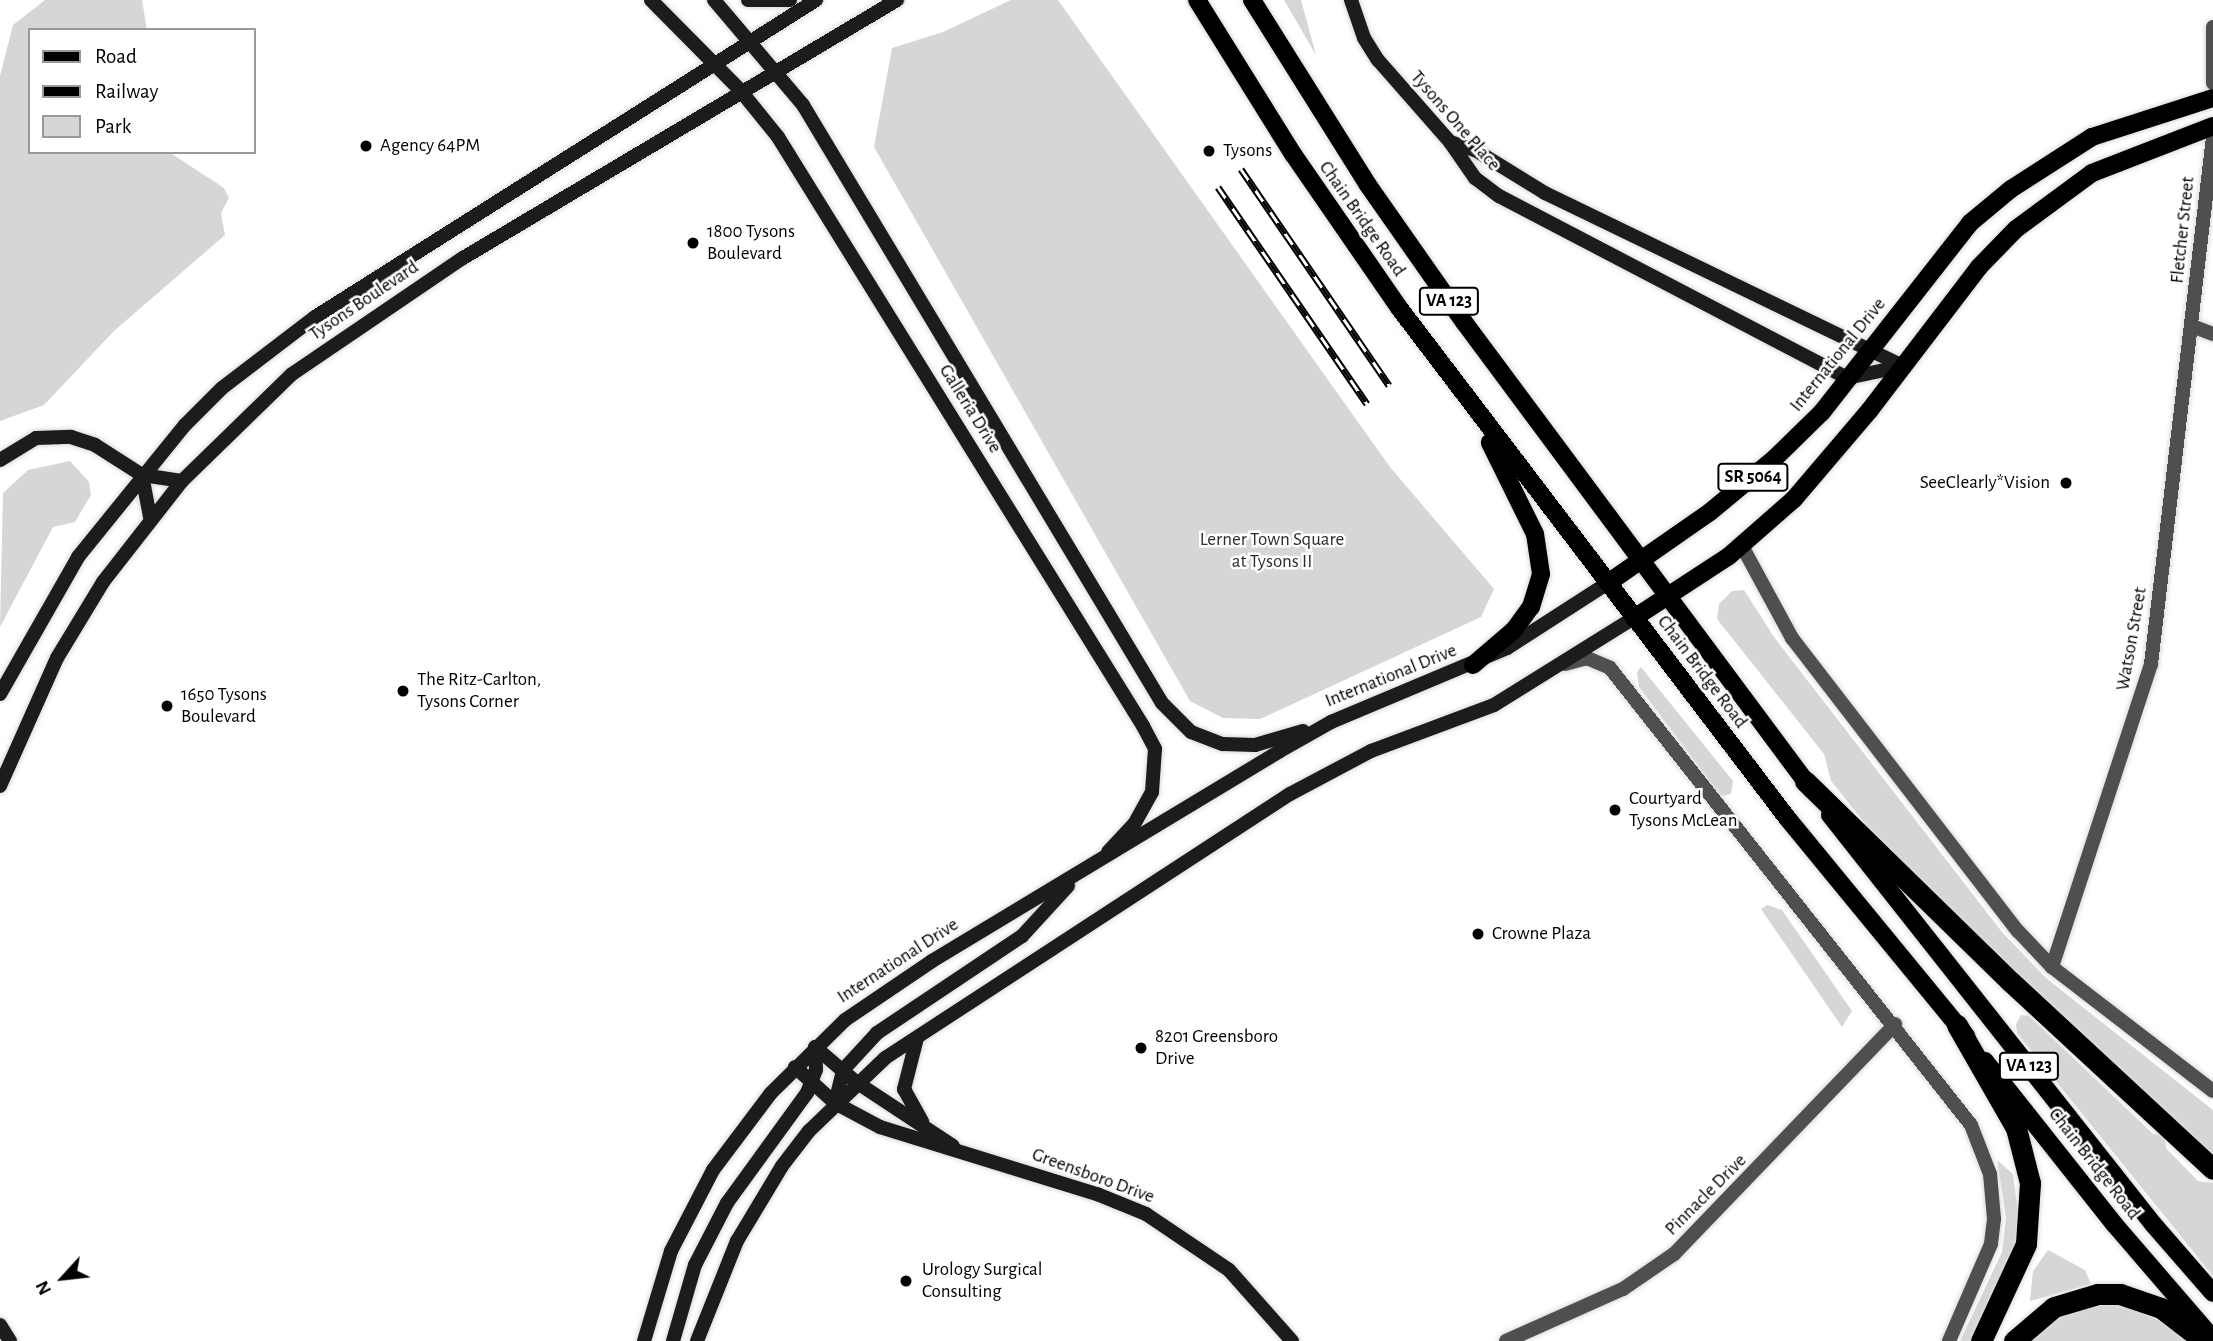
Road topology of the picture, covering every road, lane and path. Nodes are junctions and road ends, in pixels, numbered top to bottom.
1 (651, 0) edge
2 (714, 0) edge
3 (748, 0) edge
4 (790, 0) edge
5 (816, 0) edge
6 (897, 0) edge
7 (1195, 0) edge
8 (1252, 0) edge
9 (1351, 0) edge
10 (2213, 27) edge
11 (751, 42) junction
12 (713, 65) junction
13 (776, 70) junction
14 (2213, 83) edge
15 (740, 90) junction
16 (2213, 98) edge
17 (2213, 126) edge
18 (2213, 137) edge
19 (1451, 142) junction
20 (2192, 326) junction
21 (2213, 334) edge
22 (1870, 349) junction
23 (1903, 366) junction
24 (1847, 378) junction
25 (1465, 397) junction
26 (0, 460) edge
27 (142, 475) junction
28 (181, 481) junction
29 (150, 517) junction
30 (1742, 546) junction
31 (1643, 560) junction
32 (1608, 583) junction
33 (1670, 596) junction
34 (1634, 618) junction
35 (1564, 664) junction
36 (1473, 665) junction
37 (0, 694) edge
38 (1331, 722) junction
39 (1805, 780) junction
40 (0, 786) edge
41 (1098, 863) junction
42 (1076, 877) junction
43 (2052, 967) junction
44 (1895, 1024) junction
45 (1957, 1025) junction
46 (917, 1038) junction
47 (815, 1047) junction
48 (795, 1067) junction
49 (843, 1070) junction
50 (812, 1082) junction
51 (856, 1082) junction
52 (2213, 1091) edge
53 (835, 1103) junction
54 (927, 1129) junction
55 (962, 1152) junction
56 (2213, 1168) edge
57 (2213, 1293) edge
58 (0, 1325) edge
59 (2213, 1339) edge
60 (10, 1341) edge
61 (644, 1341) edge
62 (673, 1341) edge
63 (698, 1341) edge
64 (1292, 1341) edge
65 (1506, 1341) edge
66 (1949, 1341) edge
67 (1981, 1341) edge
68 (2014, 1341) edge
69 (2204, 1341) edge

1 - 12 street, Galleria Drive
2 - 11 street, Galleria Drive
3 - 4 street
5 - 11 street, Tysons Boulevard
6 - 13 street, Tysons Boulevard
7 - 25 main road, Chain Bridge Road / VA 123
8 - 31 main road, Chain Bridge Road / VA 123
9 - 19 street, Tysons One Place
10 - 14 street
11 - 12 street, Tysons Boulevard
11 - 13 street, Galleria Drive
12 - 15 street, Galleria Drive
12 - 27 street, Tysons Boulevard
13 - 15 street, Tysons Boulevard
13 - 38 street, Galleria Drive
15 - 28 street, Tysons Boulevard
15 - 41 street, Galleria Drive
16 - 22 main road, International Drive / SR 5064
17 - 23 main road, SR 5064
18 - 20 street, Fletcher Street
19 - 22 street
19 - 24 street, Tysons One Place
20 - 21 street
20 - 43 street, Watson Street
22 - 23 street
22 - 24 main road, International Drive / SR 5064
23 - 24 street
23 - 30 main road, SR 5064
24 - 31 main road, International Drive / SR 5064
25 - 32 main road, Chain Bridge Road / VA 123
25 - 36 main road
26 - 27 street
27 - 28 street
27 - 29 street
27 - 37 street, Tysons Boulevard
28 - 29 street, Tysons Boulevard
29 - 40 street, Tysons Boulevard
30 - 33 main road, SR 5064
30 - 43 street
31 - 32 main road, International Drive / SR 5064
31 - 33 main road, Chain Bridge Road / VA 123
32 - 34 main road, Chain Bridge Road / VA 123
32 - 36 street, International Drive
33 - 34 main road, SR 5064
33 - 39 main road, Chain Bridge Road / VA 123
34 - 35 street
34 - 45 main road, Chain Bridge Road / VA 123
35 - 44 street
35 - 46 street
36 - 38 street, International Drive
38 - 41 street, International Drive
39 - 56 highway
39 - 57 main road, Chain Bridge Road / VA 123
41 - 42 street, International Drive
42 - 47 street, International Drive
42 - 49 street
43 - 52 street
44 - 65 street, Pinnacle Drive
44 - 66 street
45 - 59 main road, Chain Bridge Road / VA 123
45 - 67 highway
46 - 51 street
46 - 54 street
47 - 48 street, International Drive
47 - 49 street, Greensboro Drive
47 - 50 street
48 - 50 street, Greensboro Drive
48 - 61 street, International Drive
49 - 51 street, Greensboro Drive
49 - 53 street
50 - 53 street, Greensboro Drive
50 - 62 street
51 - 53 street
51 - 54 street, Greensboro Drive
53 - 55 street, Greensboro Drive
53 - 63 street
54 - 55 street, Greensboro Drive
55 - 64 street, Greensboro Drive
58 - 60 street
68 - 69 highway

